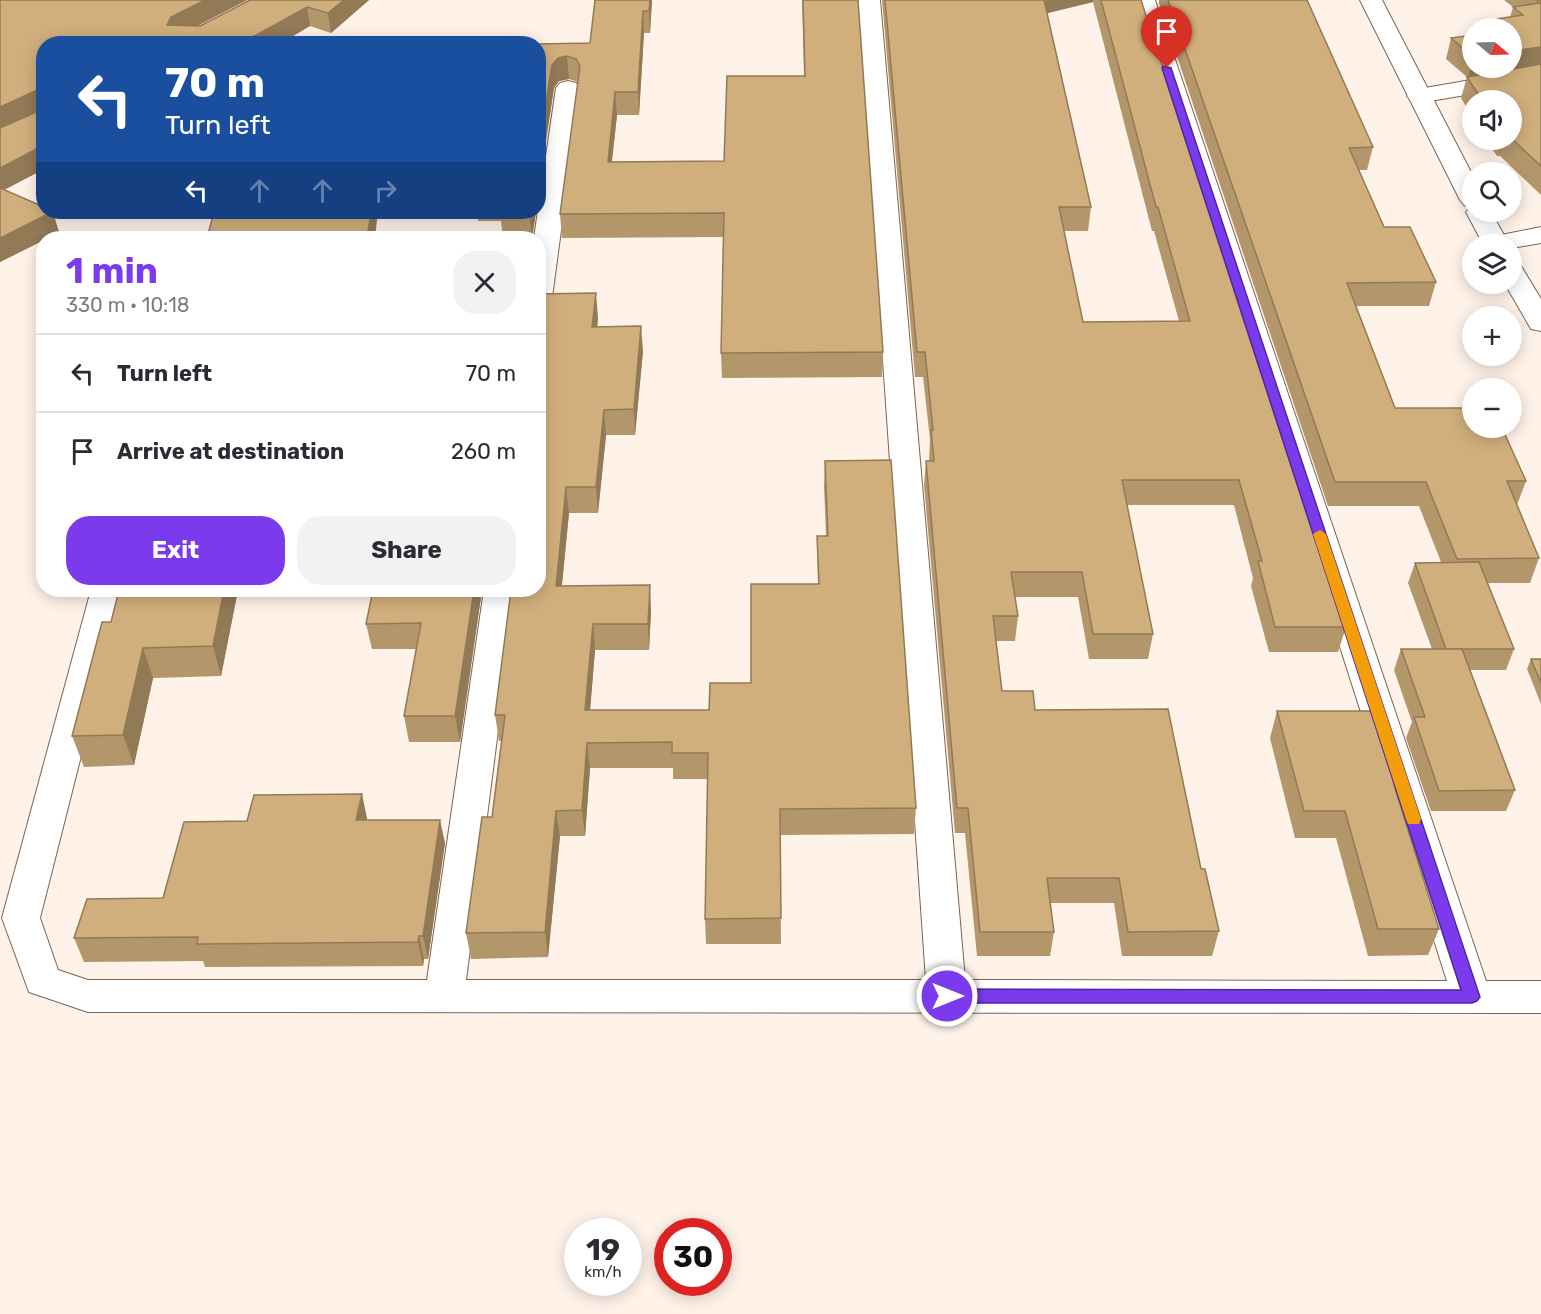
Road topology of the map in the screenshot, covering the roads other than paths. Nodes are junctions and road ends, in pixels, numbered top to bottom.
1 (868, 0) edge
2 (1144, 0) edge
3 (1371, 0) edge
4 (1541, 75) edge
5 (568, 88) dead end
6 (1419, 96) junction
7 (1462, 179) edge
8 (1541, 235) edge
9 (1522, 239) edge
10 (546, 247) edge
11 (1522, 290) edge
12 (1541, 323) edge
13 (105, 597) edge
14 (499, 597) edge
15 (444, 996) junction
16 (947, 996) junction
17 (1472, 997) junction
18 (1541, 997) edge

1 - 16 street
2 - 17 street
3 - 6 street
4 - 6 street
5 - 10 street
6 - 7 street
8 - 9 street
11 - 12 street
13 - 15 street
14 - 15 street
15 - 16 street
16 - 17 street
17 - 18 street

